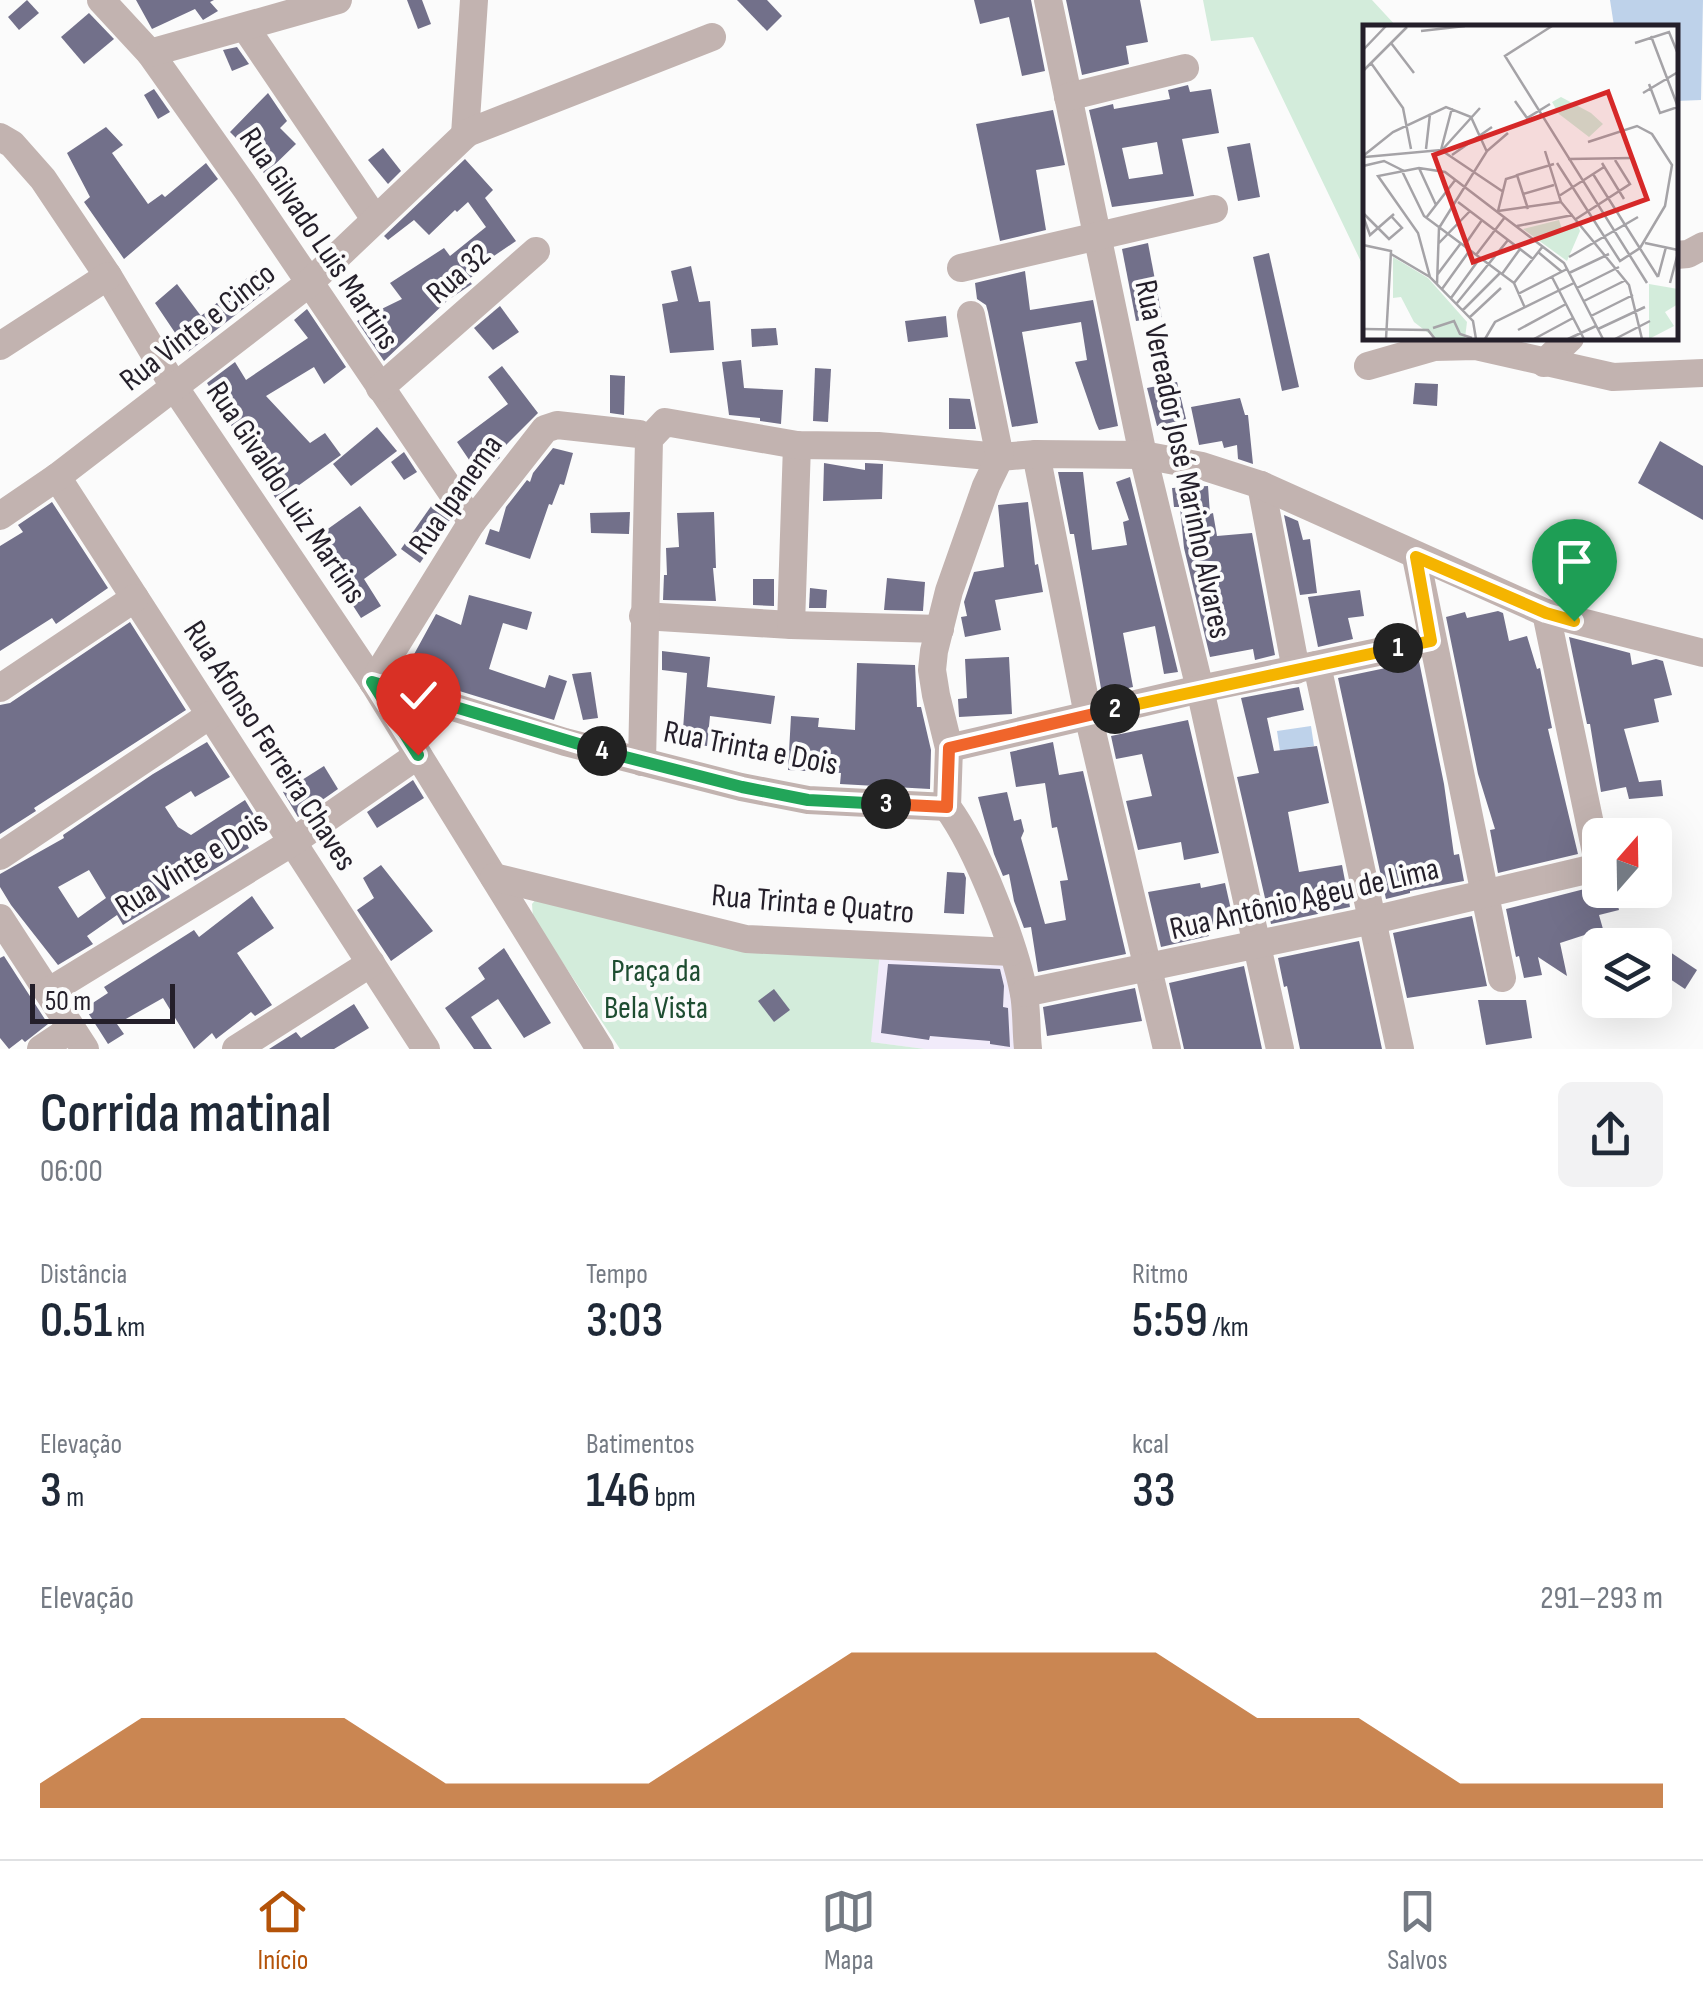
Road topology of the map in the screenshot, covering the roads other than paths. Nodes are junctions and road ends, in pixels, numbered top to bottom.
1 (101, 0) edge
2 (338, 0) edge
3 (474, 0) edge
4 (1048, 0) edge
5 (245, 27) junction
6 (712, 37) dead end
7 (150, 54) junction
8 (1185, 68) dead end
9 (1068, 97) junction
10 (466, 134) junction
11 (0, 137) edge
12 (1214, 209) dead end
13 (375, 219) junction
14 (1100, 237) junction
15 (1703, 246) edge
16 (536, 251) dead end
17 (1678, 255) edge
18 (961, 268) dead end
19 (108, 276) junction
20 (308, 284) junction
21 (971, 315) dead end
22 (1568, 340) edge
23 (0, 346) edge
24 (1544, 363) junction
25 (1368, 366) dead end
26 (1703, 374) edge
27 (175, 388) junction
28 (380, 388) junction
29 (639, 434) dead end
30 (797, 445) junction
31 (1036, 454) junction
32 (1143, 455) junction
33 (1000, 457) junction
34 (57, 477) junction
35 (1261, 485) junction
36 (0, 516) edge
37 (472, 522) junction
38 (1416, 557) junction
39 (135, 598) junction
40 (1546, 613) junction
41 (642, 616) junction
42 (791, 625) junction
43 (940, 629) junction
44 (1431, 641) junction
45 (1703, 653) edge
46 (1307, 668) junction
47 (372, 682) junction
48 (0, 688) edge
49 (1200, 689) junction
50 (210, 715) junction
51 (1088, 715) junction
52 (949, 748) junction
53 (418, 755) junction
54 (642, 762) junction
55 (947, 807) junction
56 (1589, 818) edge
57 (291, 843) junction
58 (0, 856) edge
59 (1582, 871) edge
60 (494, 877) junction
61 (1485, 893) junction
62 (1373, 920) junction
63 (4, 933) edge
64 (1257, 944) junction
65 (1011, 952) junction
66 (370, 963) junction
67 (1149, 968) junction
68 (1502, 978) dead end
69 (48, 992) junction
70 (1024, 994) junction
71 (78, 1039) edge
72 (41, 1049) edge
73 (236, 1049) edge
74 (426, 1049) edge
75 (600, 1049) edge
76 (1028, 1049) edge
77 (1167, 1049) edge
78 (1280, 1049) edge
79 (1400, 1049) edge

1 - 7 street, Rua Gilvado Luis Martins
2 - 5 street
3 - 10 street
4 - 9 street, Rua Vereador José Marinho Alvares
5 - 7 street
5 - 13 street
6 - 10 street
7 - 20 street, Rua Gilvado Luis Martins
8 - 9 street
9 - 14 street, Rua Vereador José Marinho Alvares
10 - 13 street, Rua Vinte e Cinco
11 - 19 street, Rua Givaldo Luiz Martins
12 - 14 street
13 - 20 street, Rua Vinte e Cinco
14 - 18 street
14 - 32 street, Rua Vereador José Marinho Alvares
15 - 17 street
16 - 28 street, Rua 32
19 - 23 street
19 - 27 street, Rua Givaldo Luiz Martins
20 - 27 street, Rua Vinte e Cinco
20 - 28 street, Rua Gilvado Luis Martins
21 - 33 street
22 - 24 street
24 - 25 street
24 - 26 street
27 - 34 street, Rua Vinte e Cinco
27 - 47 street, Rua Givaldo Luiz Martins
28 - 37 street, Rua Gilvado Luis Martins
29 - 37 street, Rua Ipanema
30 - 33 street
30 - 41 street
30 - 42 street
31 - 32 street
31 - 33 street
31 - 51 street
32 - 35 street
32 - 49 street, Rua Vereador José Marinho Alvares
33 - 43 street
34 - 36 street, Rua Vinte e Cinco
34 - 39 street, Rua Afonso Ferreira Chaves
35 - 38 street
35 - 46 street
37 - 47 street, Rua Ipanema
38 - 40 street
38 - 44 street
39 - 48 street
39 - 50 street, Rua Afonso Ferreira Chaves
40 - 45 street
40 - 56 street
41 - 42 street
41 - 54 street
42 - 43 street
43 - 52 street
44 - 46 street
44 - 61 street
46 - 49 street
46 - 62 street
47 - 53 street, Rua Givaldo Luiz Martins
47 - 54 street, Rua Trinta e Dois
49 - 51 street
49 - 64 street, Rua Vereador José Marinho Alvares
50 - 57 street, Rua Afonso Ferreira Chaves
50 - 58 street
51 - 52 street
51 - 67 street
52 - 55 street
53 - 57 street, Rua Vinte e Dois
53 - 60 street, Rua Givaldo Luiz Martins
54 - 55 street, Rua Trinta e Dois
55 - 65 street
57 - 66 street, Rua Afonso Ferreira Chaves
57 - 69 street, Rua Vinte e Dois
59 - 61 street, Rua Antônio Ageu de Lima
60 - 65 street, Rua Trinta e Quatro
60 - 75 street, Rua Givaldo Luiz Martins
61 - 62 street, Rua Antônio Ageu de Lima
61 - 68 street
62 - 64 street, Rua Antônio Ageu de Lima
62 - 79 street
63 - 69 street
64 - 67 street, Rua Antônio Ageu de Lima
64 - 78 street, Rua Vereador José Marinho Alvares
65 - 70 street
66 - 73 street
66 - 74 street, Rua Afonso Ferreira Chaves
67 - 70 street, Rua Antônio Ageu de Lima
67 - 77 street
69 - 71 street
70 - 76 street
71 - 72 street

